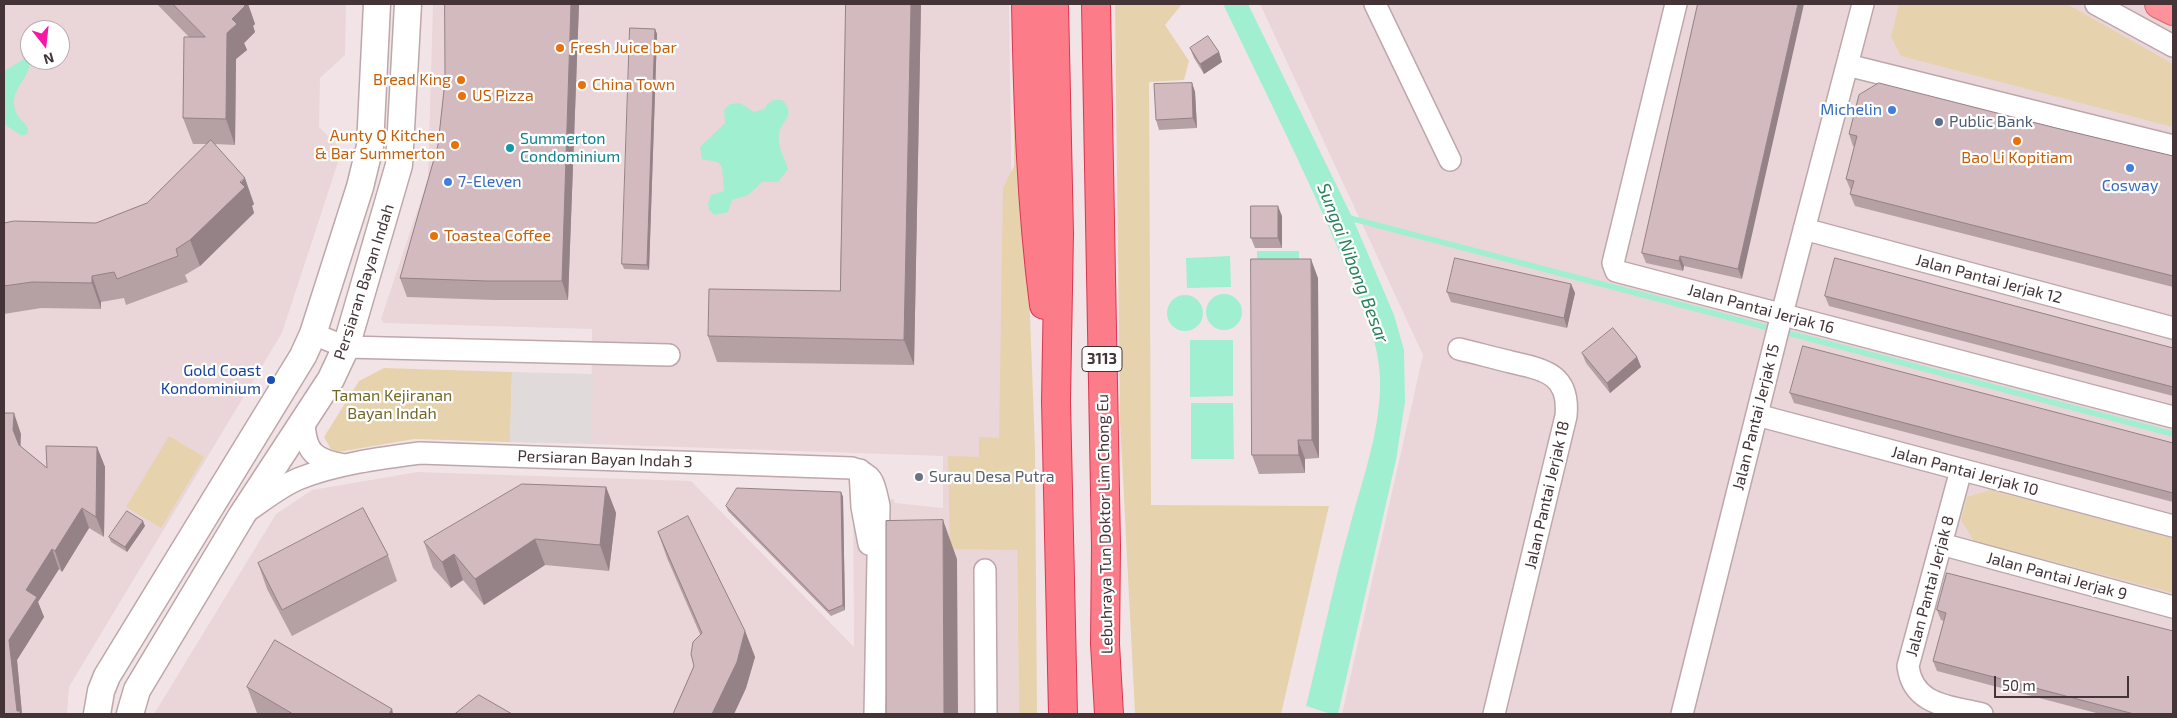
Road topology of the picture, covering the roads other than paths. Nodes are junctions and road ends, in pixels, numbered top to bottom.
1 (377, 4) edge
2 (408, 4) edge
3 (1026, 4) edge
4 (1054, 4) edge
5 (1096, 4) edge
6 (1375, 4) edge
7 (1676, 4) edge
8 (1864, 4) edge
9 (2096, 4) edge
10 (2159, 4) edge
11 (2173, 11) edge
12 (2173, 46) edge
13 (1848, 65) junction
14 (2173, 146) edge
15 (1450, 160) dead end
16 (1804, 229) junction
17 (1779, 325) junction
18 (2173, 328) edge
19 (313, 334) junction
20 (346, 347) junction
21 (1458, 349) dead end
22 (669, 355) dead end
23 (1056, 401) junction
24 (1757, 415) junction
25 (2173, 417) edge
26 (304, 421) junction
27 (238, 462) junction
28 (350, 465) junction
29 (1961, 470) junction
30 (266, 479) junction
31 (242, 515) junction
32 (2173, 526) edge
33 (1941, 544) junction
34 (985, 570) dead end
35 (2173, 607) edge
36 (97, 714) edge
37 (130, 714) edge
38 (875, 714) edge
39 (986, 714) edge
40 (1063, 714) edge
41 (1109, 714) edge
42 (1494, 714) edge
43 (1682, 714) edge
44 (1982, 714) edge

1 - 19 street, Persiaran Bayan Indah
2 - 20 street, Persiaran Bayan Indah
3 - 23 highway
4 - 23 highway
5 - 41 highway, Lebuhraya Tun Doktor Lim Chong Eu / 3113
6 - 15 street
7 - 17 street, Jalan Pantai Jerjak 16
8 - 13 street, Jalan Pantai Jerjak 15
9 - 12 street
10 - 11 main road
13 - 14 street
13 - 16 street, Jalan Pantai Jerjak 15
16 - 17 street, Jalan Pantai Jerjak 15
16 - 18 street, Jalan Pantai Jerjak 12
17 - 24 street, Jalan Pantai Jerjak 15
17 - 25 street, Jalan Pantai Jerjak 16
19 - 20 street
19 - 27 street, Persiaran Bayan Indah
20 - 22 street
20 - 26 street, Persiaran Bayan Indah
21 - 42 street, Jalan Pantai Jerjak 18
23 - 40 highway
24 - 29 street, Jalan Pantai Jerjak 10
24 - 43 street, Jalan Pantai Jerjak 15
26 - 28 street, Persiaran Bayan Indah 3
26 - 30 street, Persiaran Bayan Indah
27 - 30 street
27 - 36 street, Persiaran Bayan Indah
28 - 31 street, Persiaran Bayan Indah 3
28 - 38 street, Persiaran Bayan Indah 3
29 - 32 street, Jalan Pantai Jerjak 10
29 - 33 street, Jalan Pantai Jerjak 8
30 - 31 street, Persiaran Bayan Indah
31 - 37 street, Persiaran Bayan Indah
33 - 35 street, Jalan Pantai Jerjak 9
33 - 44 street, Jalan Pantai Jerjak 8
34 - 39 street

